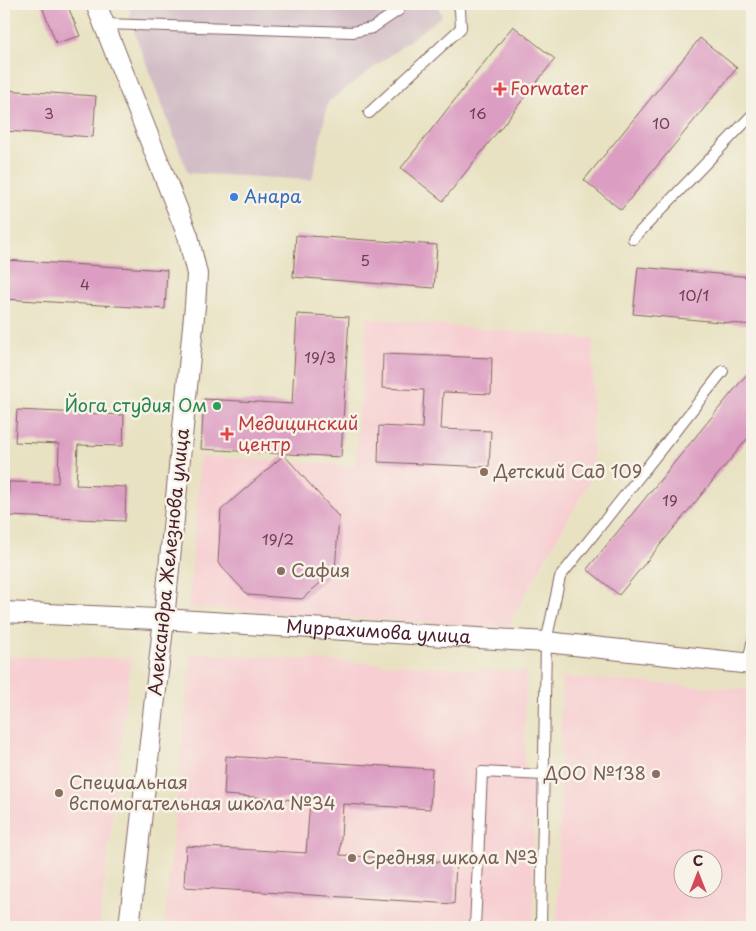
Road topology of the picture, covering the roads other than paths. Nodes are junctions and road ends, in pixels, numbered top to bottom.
1 (96, 4) edge
2 (400, 4) edge
3 (457, 4) edge
4 (104, 24) junction
5 (369, 113) dead end
6 (752, 115) edge
7 (634, 239) dead end
8 (723, 371) dead end
9 (4, 612) edge
10 (164, 619) junction
11 (546, 642) junction
12 (752, 643) edge
13 (750, 663) edge
14 (544, 775) junction
15 (129, 927) edge
16 (475, 927) edge
17 (541, 927) edge

1 - 4 street, Александра Железнова улица
2 - 4 lane
3 - 5 lane
4 - 10 street, Александра Железнова улица
6 - 7 lane
8 - 11 lane
9 - 10 street, Миррахимова улица
10 - 11 street, Миррахимова улица
10 - 15 street, Александра Железнова улица
11 - 13 street, Миррахимова улица
11 - 14 lane
12 - 13 lane
14 - 16 lane
14 - 17 lane

